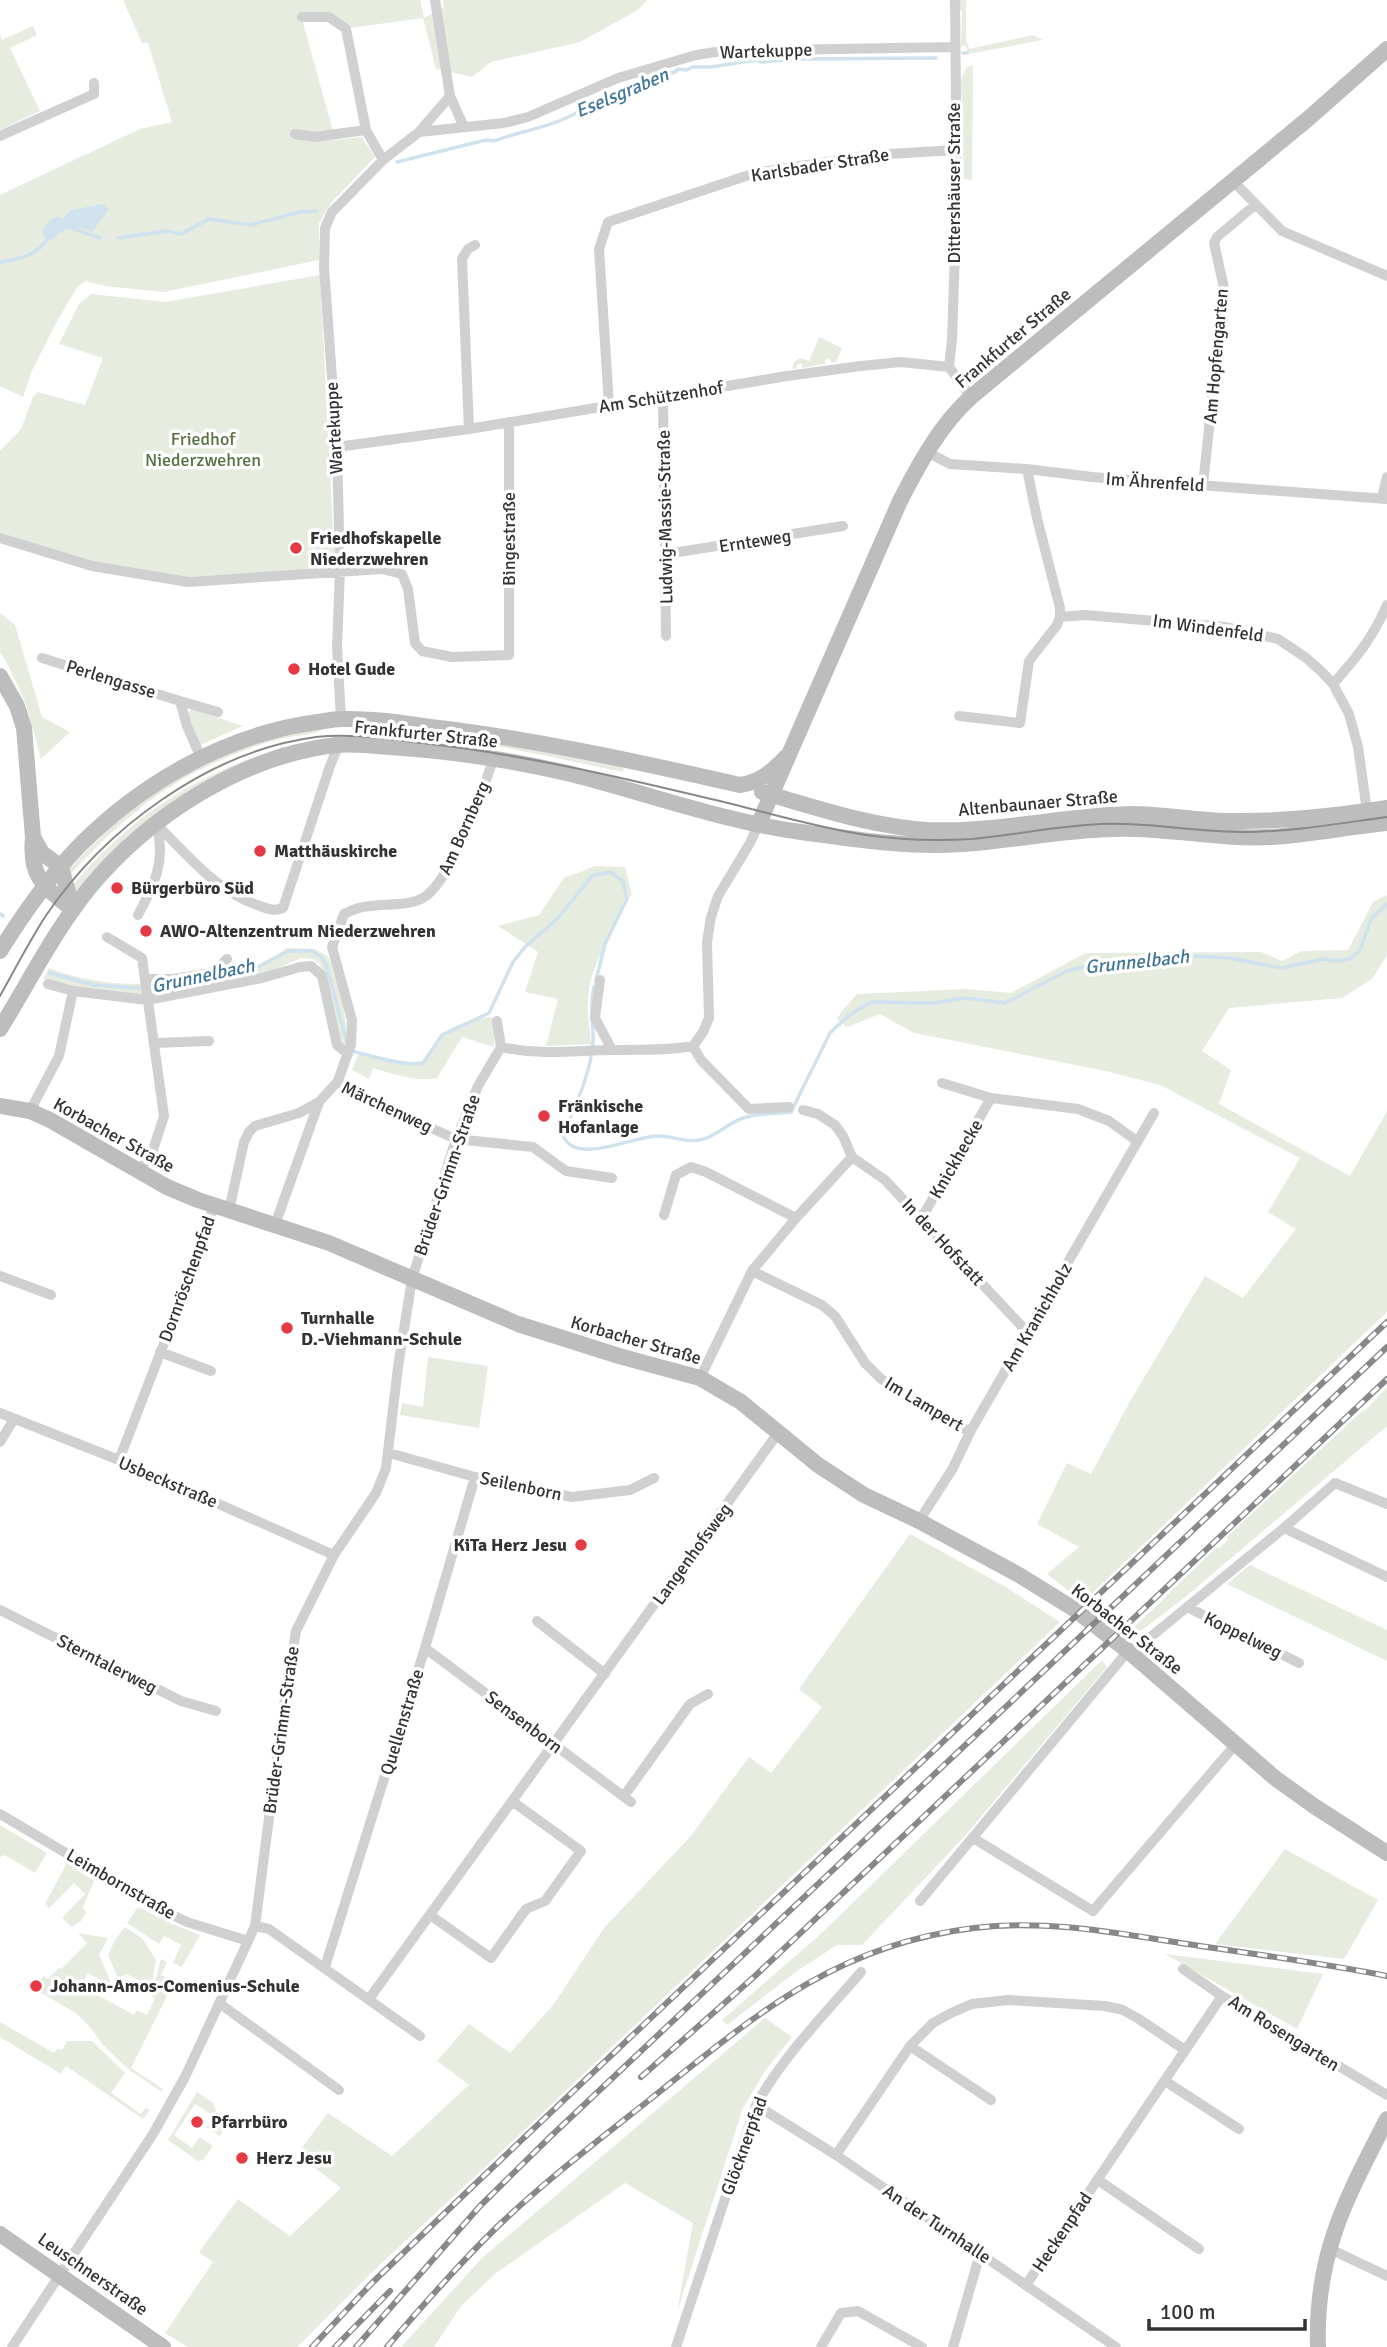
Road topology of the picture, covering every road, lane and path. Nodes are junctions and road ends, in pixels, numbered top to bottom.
1 (435, 0) edge
2 (955, 0) edge
3 (302, 17) dead end
4 (954, 47) junction
5 (1387, 49) edge
6 (94, 83) dead end
7 (450, 96) junction
8 (464, 127) junction
9 (366, 130) junction
10 (419, 132) junction
11 (295, 134) dead end
12 (0, 136) edge
13 (955, 150) junction
14 (383, 160) junction
15 (1233, 181) junction
16 (1255, 205) junction
17 (475, 245) dead end
18 (1387, 276) edge
19 (949, 367) junction
20 (663, 397) junction
21 (971, 397) junction
22 (609, 405) junction
23 (509, 422) junction
24 (470, 429) junction
25 (337, 447) junction
26 (927, 452) junction
27 (1027, 469) junction
28 (1387, 477) edge
29 (1203, 485) junction
30 (1385, 499) edge
31 (843, 526) dead end
32 (0, 538) edge
33 (666, 554) junction
34 (340, 571) junction
35 (1387, 606) edge
36 (1060, 617) junction
37 (666, 636) dead end
38 (42, 658) dead end
39 (0, 676) edge
40 (1333, 684) junction
41 (180, 701) junction
42 (218, 712) dead end
43 (959, 716) dead end
44 (341, 719) junction
45 (339, 744) junction
46 (790, 753) junction
47 (201, 758) junction
48 (493, 760) junction
49 (740, 785) junction
50 (772, 795) junction
51 (1387, 808) edge
52 (1367, 811) junction
53 (1387, 822) edge
54 (759, 823) junction
55 (156, 824) junction
56 (33, 837) junction
57 (61, 867) junction
58 (45, 886) junction
59 (73, 910) junction
60 (138, 915) dead end
61 (107, 937) dead end
62 (0, 951) edge
63 (227, 959) dead end
64 (600, 980) dead end
65 (146, 981) junction
66 (48, 984) dead end
67 (73, 991) junction
68 (147, 998) junction
69 (497, 1021) dead end
70 (0, 1029) edge
71 (209, 1041) dead end
72 (155, 1043) junction
73 (693, 1046) junction
74 (501, 1047) junction
75 (349, 1050) junction
76 (607, 1050) junction
77 (338, 1081) junction
78 (942, 1083) dead end
79 (990, 1098) junction
80 (319, 1102) junction
81 (0, 1106) edge
82 (789, 1107) dead end
83 (803, 1110) dead end
84 (30, 1111) junction
85 (1154, 1113) dead end
86 (456, 1139) junction
87 (1137, 1141) junction
88 (852, 1157) junction
89 (139, 1171) junction
90 (612, 1178) dead end
91 (222, 1208) junction
92 (664, 1215) dead end
93 (796, 1218) junction
94 (276, 1219) dead end
95 (921, 1219) junction
96 (752, 1271) junction
97 (0, 1276) edge
98 (412, 1279) junction
99 (51, 1295) dead end
100 (1028, 1333) junction
101 (160, 1352) junction
102 (211, 1371) dead end
103 (701, 1378) junction
104 (0, 1412) edge
105 (14, 1419) junction
106 (970, 1432) junction
107 (778, 1433) junction
108 (0, 1442) edge
109 (389, 1453) junction
110 (118, 1460) junction
111 (475, 1477) junction
112 (654, 1478) dead end
113 (1387, 1504) edge
114 (919, 1521) junction
115 (1284, 1528) junction
116 (334, 1555) junction
117 (1387, 1577) edge
118 (1187, 1608) junction
119 (0, 1610) edge
120 (537, 1621) dead end
121 (425, 1648) junction
122 (1128, 1651) junction
123 (1299, 1663) dead end
124 (605, 1674) junction
125 (708, 1694) dead end
126 (216, 1711) dead end
127 (554, 1744) junction
128 (1235, 1745) junction
129 (512, 1801) junction
130 (0, 1814) edge
131 (973, 1838) junction
132 (1387, 1853) edge
133 (920, 1901) dead end
134 (430, 1915) junction
135 (255, 1926) junction
136 (248, 1941) junction
137 (325, 1967) junction
138 (1183, 1969) dead end
139 (861, 1972) dead end
140 (1222, 1996) junction
141 (369, 1999) junction
142 (219, 2003) junction
143 (420, 2036) dead end
144 (910, 2046) junction
145 (1185, 2050) junction
146 (1165, 2081) junction
147 (340, 2090) dead end
148 (1387, 2095) edge
149 (991, 2100) dead end
150 (756, 2105) junction
151 (1387, 2119) edge
152 (1239, 2129) dead end
153 (836, 2155) junction
154 (1098, 2180) junction
155 (0, 2234) edge
156 (1328, 2248) junction
157 (1199, 2249) dead end
158 (981, 2254) junction
159 (59, 2275) junction
160 (1387, 2276) edge
161 (1026, 2285) junction
162 (12, 2347) edge
163 (163, 2347) edge
164 (676, 2347) edge
165 (821, 2347) edge
166 (922, 2347) edge
167 (953, 2347) edge
168 (1116, 2347) edge
169 (1318, 2347) edge

1 - 7 street
2 - 4 street, Dittershäuser Straße
3 - 9 street
4 - 8 street, Wartekuppe
4 - 13 street, Dittershäuser Straße
5 - 15 main road, Frankfurter Straße
6 - 12 street
7 - 8 street
7 - 10 street, Wartekuppe
8 - 10 street, Wartekuppe
9 - 11 street
9 - 14 street
10 - 14 street, Wartekuppe
13 - 19 street, Dittershäuser Straße
13 - 22 street, Karlsbader Straße
14 - 25 street, Wartekuppe
15 - 16 street
15 - 21 main road, Frankfurter Straße
16 - 18 street
16 - 29 street, Am Hopfengarten
17 - 24 street
19 - 20 street, Am Schützenhof
19 - 21 street
20 - 22 street, Am Schützenhof
20 - 33 street, Ludwig-Massie-Straße
21 - 26 main road, Frankfurter Straße
22 - 23 street, Am Schützenhof
23 - 24 street, Am Schützenhof
23 - 34 street, Bingestraße
24 - 25 street, Am Schützenhof
25 - 34 street, Wartekuppe
26 - 27 street, Im Ährenfeld
26 - 46 main road, Frankfurter Straße
27 - 29 street, Im Ährenfeld
27 - 36 street
28 - 30 street
29 - 30 street, Im Ährenfeld
31 - 33 street, Ernteweg
32 - 34 street
33 - 37 street, Ludwig-Massie-Straße
34 - 44 street, Wartekuppe
35 - 40 street
36 - 40 street, Im Windenfeld
36 - 43 street
38 - 41 street, Perlengasse
39 - 56 main road
40 - 52 street, Im Windenfeld
41 - 42 street, Perlengasse
41 - 47 street, Perlengasse
44 - 45 main road
44 - 47 main road, Frankfurter Straße
44 - 49 main road, Frankfurter Straße
45 - 48 main road, Frankfurter Straße
45 - 55 main road, Frankfurter Straße
45 - 55 street
46 - 49 main road, Frankfurter Straße
46 - 50 main road, Frankfurter Straße
47 - 57 main road, Frankfurter Straße
48 - 54 main road, Frankfurter Straße
48 - 75 street, Am Bornberg
49 - 50 main road, Altenbaunaer Straße
50 - 52 main road, Altenbaunaer Straße
50 - 54 main road, Frankfurter Straße
51 - 52 main road, Altenbaunaer Straße
53 - 54 main road, Altenbaunaer Straße
54 - 73 street
55 - 59 main road, Frankfurter Straße
55 - 60 street
56 - 57 main road
56 - 58 main road
57 - 58 main road, Frankfurter Straße
57 - 59 main road
58 - 59 main road
58 - 62 main road, Frankfurter Straße
59 - 70 main road, Frankfurter Straße
61 - 65 street
63 - 65 street
64 - 76 street
65 - 68 street
66 - 67 street
67 - 68 street
67 - 84 street
68 - 72 street
68 - 75 street
69 - 74 street
71 - 72 street
72 - 89 street
73 - 76 street
73 - 82 street
74 - 76 street
74 - 86 street, Brüder-Grimm-Straße
75 - 77 street
77 - 80 street, Märchenweg
77 - 86 street, Märchenweg
78 - 79 street, Knickhecke
79 - 87 street, Knickhecke
79 - 95 street, Knickhecke
80 - 91 street, Märchenweg
80 - 94 street
81 - 84 main road, Korbacher Straße
83 - 88 street, In der Hofstatt
84 - 89 main road, Korbacher Straße
85 - 87 street, Am Kranichholz
86 - 90 street, Märchenweg
86 - 98 street, Brüder-Grimm-Straße
87 - 100 street, Am Kranichholz
88 - 93 street
88 - 95 street, In der Hofstatt
89 - 91 main road, Korbacher Straße
91 - 98 main road, Korbacher Straße
91 - 101 street, Dornröschenpfad
92 - 93 street
93 - 96 street
95 - 100 street, In der Hofstatt
96 - 103 street
96 - 106 street, Im Lampert
97 - 99 street
98 - 103 main road, Korbacher Straße
98 - 109 street, Brüder-Grimm-Straße
100 - 106 street, Am Kranichholz
101 - 102 street, Dornröschenpfad
101 - 110 street, Dornröschenpfad
103 - 107 main road, Korbacher Straße
104 - 105 street, Usbeckstraße
105 - 108 street
105 - 110 street, Usbeckstraße
106 - 114 street, Am Kranichholz
107 - 114 main road, Korbacher Straße
107 - 124 street, Langenhofsweg
109 - 111 street, Seilenborn
109 - 116 street, Brüder-Grimm-Straße
110 - 116 street, Usbeckstraße
111 - 112 street, Seilenborn
111 - 121 street, Quellenstraße
113 - 115 street
114 - 122 main road, Korbacher Straße
115 - 117 street
115 - 118 street
116 - 135 street, Brüder-Grimm-Straße
118 - 122 street
118 - 123 street, Koppelweg
119 - 126 street, Sterntalerweg
120 - 124 street
121 - 127 street, Sensenborn
121 - 137 street, Quellenstraße
122 - 128 main road, Korbacher Straße
122 - 131 street
124 - 127 street, Langenhofsweg
125 - 127 street, Sensenborn
127 - 129 street, Langenhofsweg
128 - 131 street
128 - 132 main road, Korbacher Straße
129 - 134 street, Langenhofsweg
129 - 134 street
130 - 136 street, Leimbornstraße
131 - 133 street
134 - 141 street, Langenhofsweg
135 - 136 street, Brüder-Grimm-Straße
135 - 137 street
136 - 142 street, Brüder-Grimm-Straße
137 - 141 street
138 - 140 street, Am Rosengarten
139 - 150 street, Glöcknerpfad
140 - 145 street, Heckenpfad
140 - 148 street, Am Rosengarten
141 - 143 street
142 - 147 street
142 - 159 street, Brüder-Grimm-Straße
144 - 145 street
144 - 149 street
144 - 153 street
145 - 146 street, Heckenpfad
146 - 152 street
146 - 154 street, Heckenpfad
150 - 153 street, An der Turnhalle
150 - 164 street, Glöcknerpfad
151 - 156 main road
153 - 158 street, An der Turnhalle
154 - 157 street, Heckenpfad
154 - 161 street, Heckenpfad
155 - 159 main road, Leuschnerstraße
156 - 160 street
156 - 169 main road
158 - 161 street, An der Turnhalle
158 - 167 street
159 - 162 street, Brüder-Grimm-Straße
159 - 163 main road, Leuschnerstraße
161 - 168 street, An der Turnhalle
165 - 166 street

